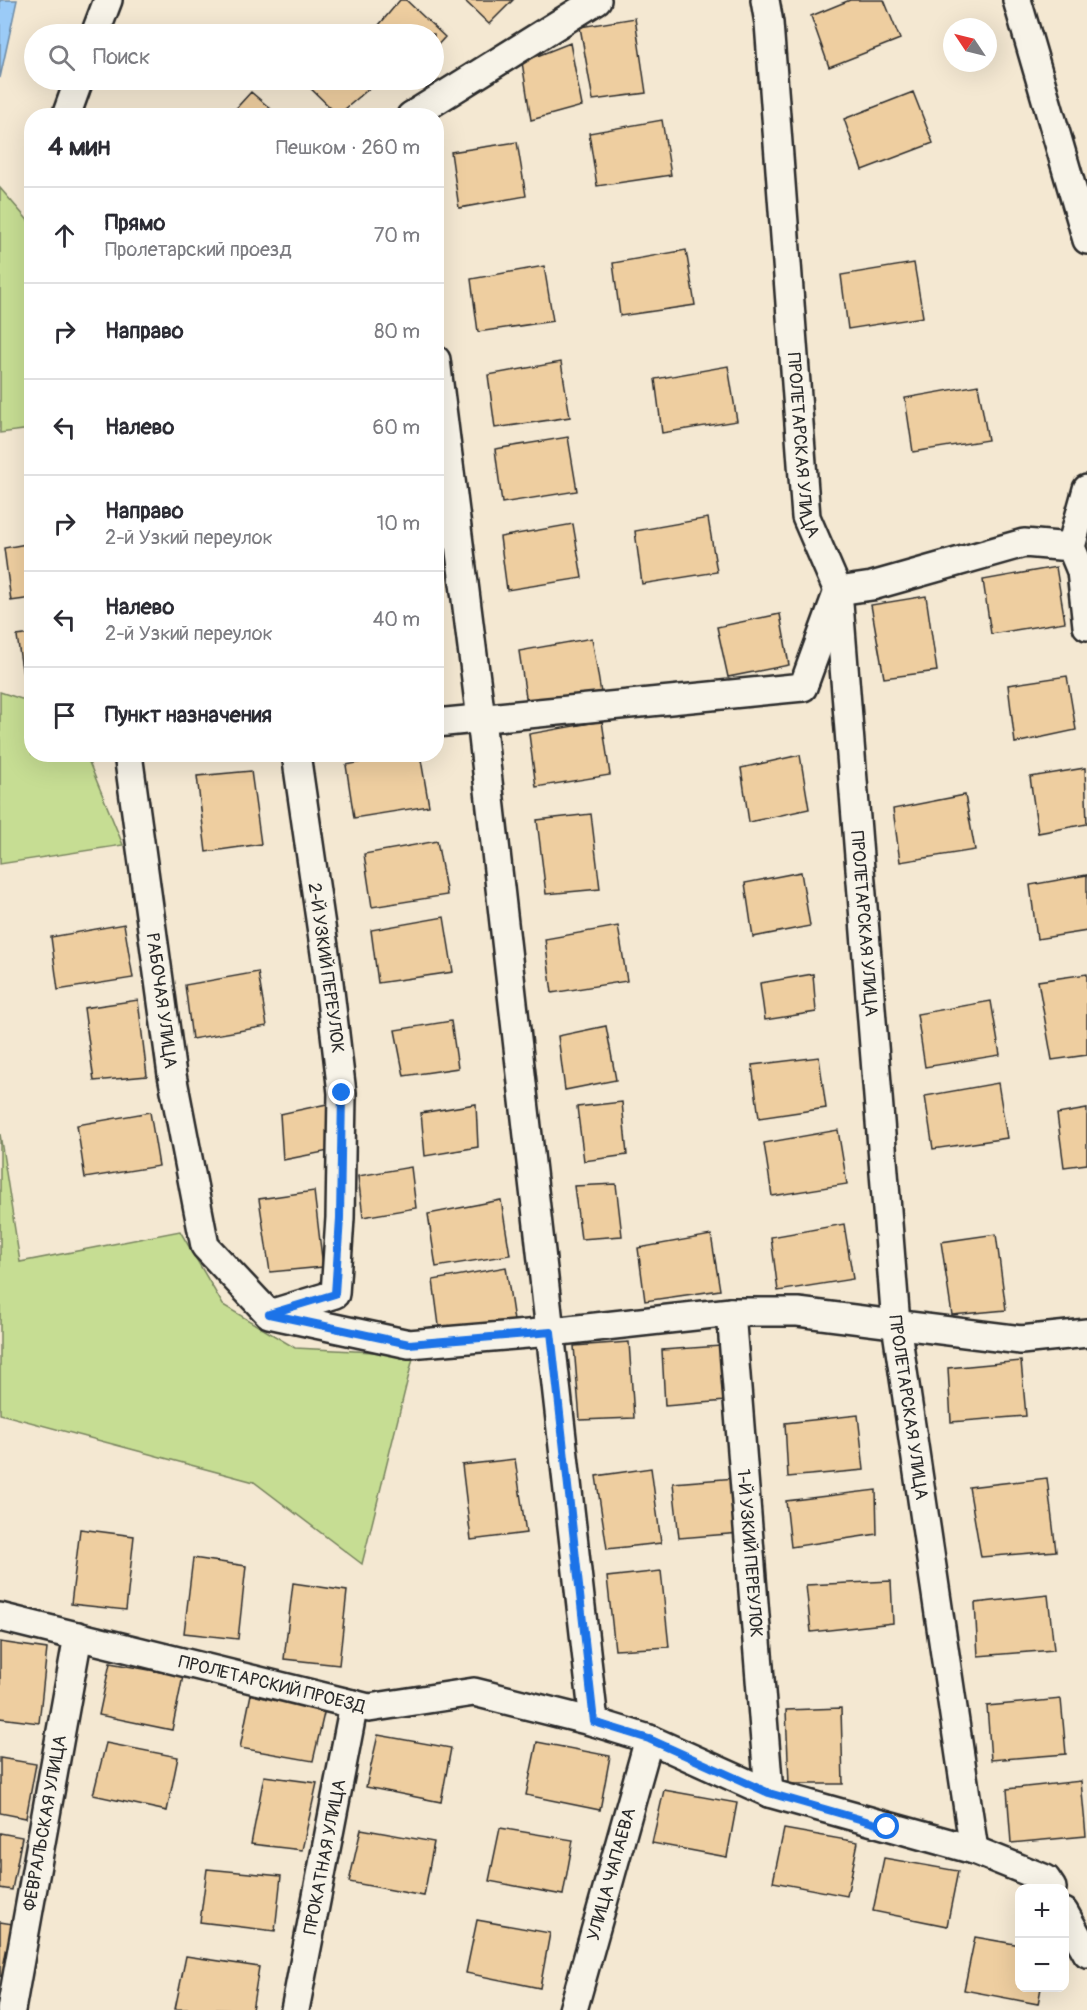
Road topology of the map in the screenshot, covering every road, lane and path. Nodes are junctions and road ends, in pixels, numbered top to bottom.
1 (108, 0) edge
2 (597, 0) edge
3 (765, 0) edge
4 (1017, 0) edge
5 (99, 24) edge
6 (75, 90) edge
7 (69, 108) edge
8 (424, 108) edge
9 (1087, 240) edge
10 (444, 424) edge
11 (1087, 489) edge
12 (1071, 547) junction
13 (838, 591) junction
14 (1087, 626) edge
15 (481, 719) junction
16 (444, 722) edge
17 (132, 762) edge
18 (297, 762) edge
19 (731, 1312) junction
20 (269, 1314) junction
21 (896, 1324) junction
22 (551, 1332) junction
23 (1087, 1333) edge
24 (0, 1617) edge
25 (78, 1636) junction
26 (354, 1704) junction
27 (594, 1722) junction
28 (649, 1739) junction
29 (769, 1793) junction
30 (974, 1850) junction
31 (1049, 1884) edge
32 (1069, 1919) edge
33 (1087, 1953) edge
34 (11, 2010) edge
35 (296, 2010) edge
36 (573, 2010) edge

1 - 5 street
2 - 8 street
3 - 13 street, ПРОЛЕТАРСКАЯ УЛИЦА
4 - 9 street
6 - 7 street
10 - 15 street
11 - 12 street
12 - 13 street
12 - 14 street
13 - 15 street
13 - 21 street, ПРОЛЕТАРСКАЯ УЛИЦА
15 - 16 street
15 - 22 street
17 - 20 street, РАБОЧАЯ УЛИЦА
18 - 20 street, 2-Й УЗКИЙ ПЕРЕУЛОК
19 - 21 street
19 - 22 street
19 - 29 street, 1-Й УЗКИЙ ПЕРЕУЛОК
20 - 22 street
21 - 23 street
21 - 30 street, ПРОЛЕТАРСКАЯ УЛИЦА
22 - 27 street
24 - 25 street, ПРОЛЕТАРСКИЙ ПРОЕЗД
25 - 26 street, ПРОЛЕТАРСКИЙ ПРОЕЗД
25 - 34 street, ФЕВРАЛЬСКАЯ УЛИЦА
26 - 27 street, ПРОЛЕТАРСКИЙ ПРОЕЗД
26 - 35 street, ПРОКАТНАЯ УЛИЦА
27 - 28 street, ПРОЛЕТАРСКИЙ ПРОЕЗД
28 - 29 street, ПРОЛЕТАРСКИЙ ПРОЕЗД
28 - 36 street, УЛИЦА ЧАПАЕВА
29 - 30 street, ПРОЛЕТАРСКИЙ ПРОЕЗД
30 - 31 street, ПРОЛЕТАРСКИЙ ПРОЕЗД
32 - 33 street

